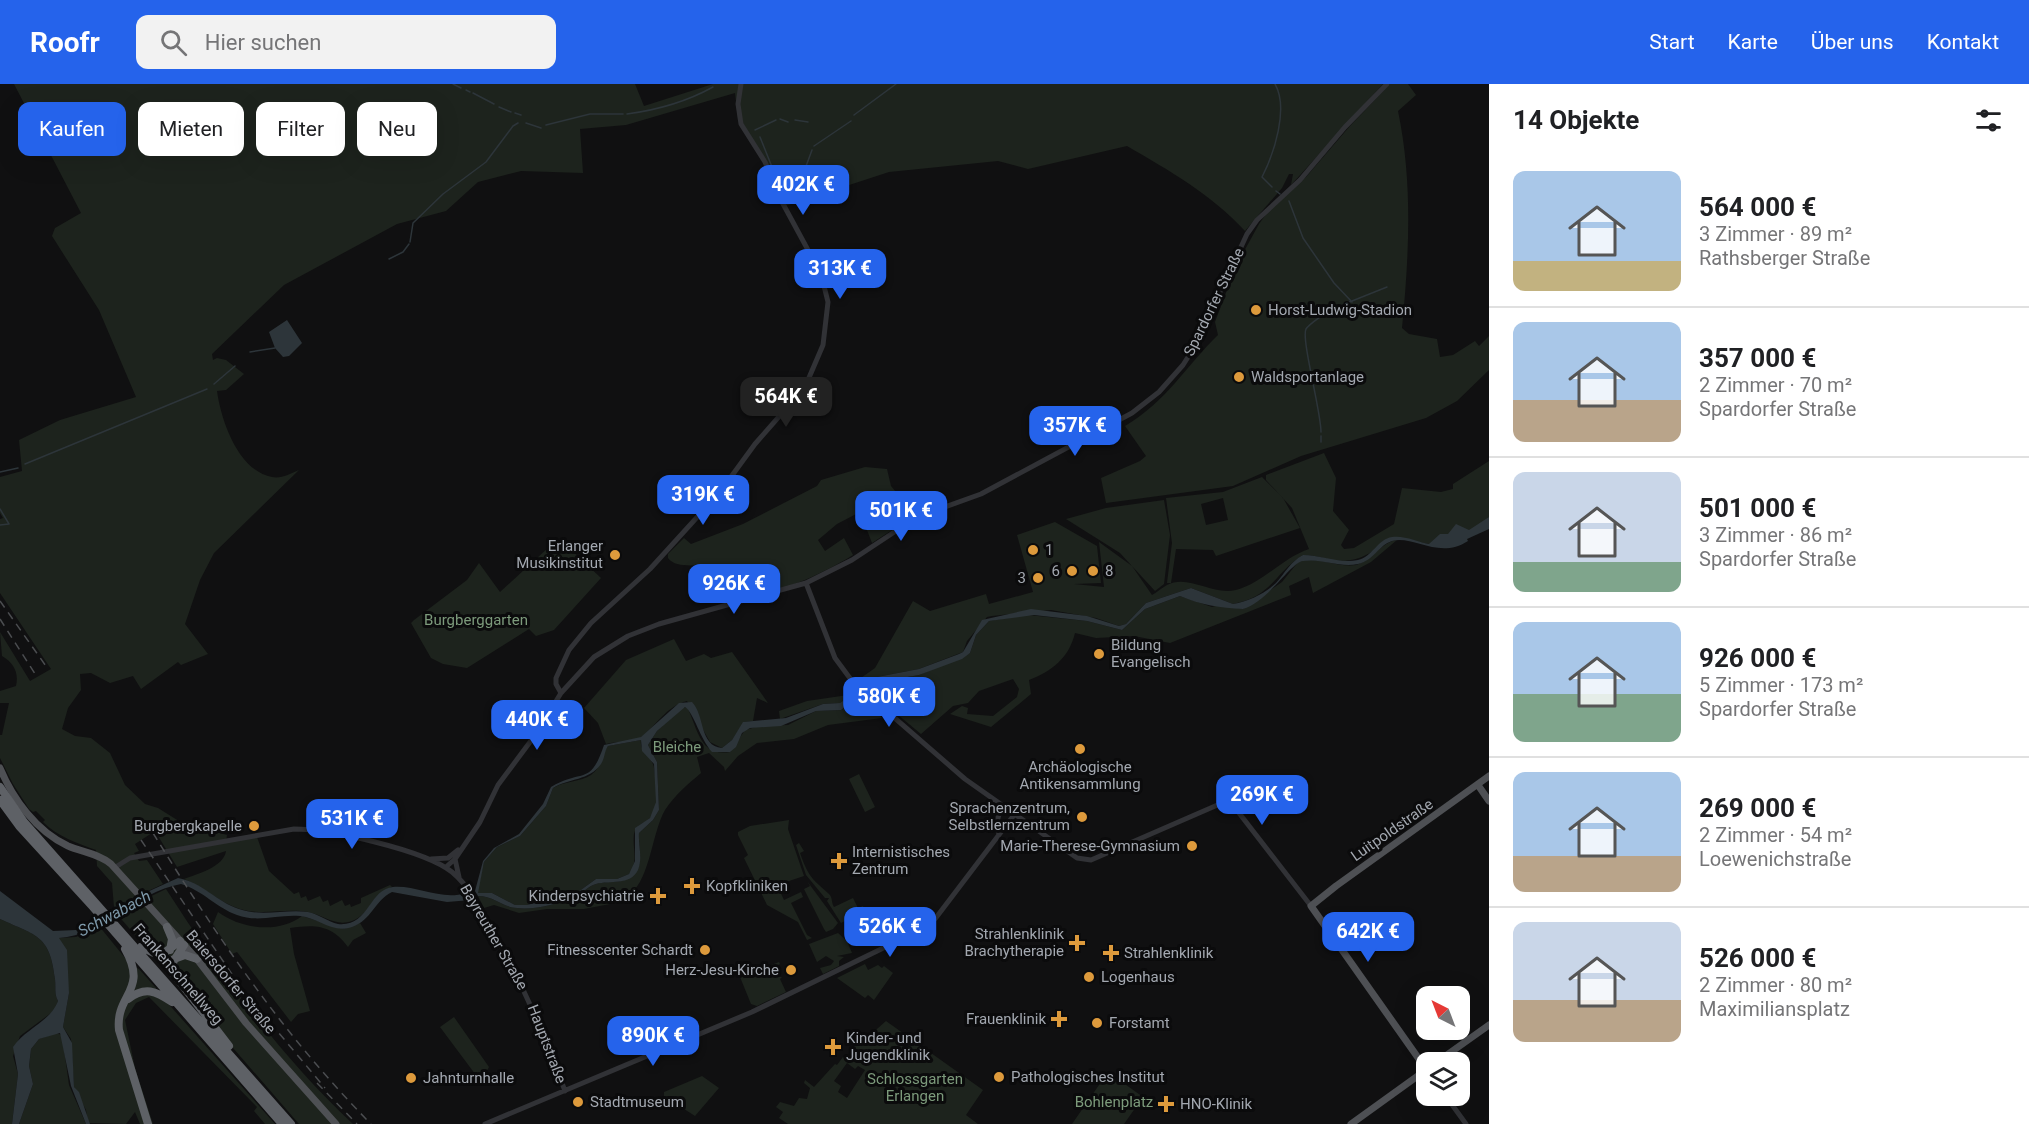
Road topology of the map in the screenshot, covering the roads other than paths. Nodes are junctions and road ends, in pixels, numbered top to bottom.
1 (741, 84) edge
2 (1387, 84) edge
3 (806, 584) junction
4 (561, 693) junction
5 (0, 768) edge
6 (1489, 776) edge
7 (1478, 785) junction
8 (0, 787) edge
9 (0, 800) edge
10 (1489, 801) edge
11 (1000, 805) junction
12 (1014, 815) junction
13 (999, 834) junction
14 (459, 849) junction
15 (448, 858) junction
16 (455, 858) junction
17 (427, 859) junction
18 (446, 867) junction
19 (114, 868) junction
20 (460, 879) junction
21 (96, 905) junction
22 (1311, 906) junction
23 (114, 926) junction
24 (167, 927) junction
25 (118, 935) junction
26 (129, 938) junction
27 (182, 943) junction
28 (170, 950) junction
29 (197, 959) junction
30 (174, 960) junction
31 (528, 997) joint
32 (127, 999) junction
33 (182, 1009) junction
34 (1489, 1024) edge
35 (1451, 1052) edge
36 (1416, 1055) edge
37 (245, 1072) junction
38 (1416, 1076) edge
39 (565, 1091) junction
40 (1453, 1106) edge
41 (327, 1113) junction
42 (148, 1123) edge
43 (282, 1124) edge
44 (291, 1124) edge
45 (330, 1124) edge
46 (336, 1124) edge
47 (485, 1124) edge
48 (1351, 1124) edge
49 (1466, 1124) edge

1 - 4 street
2 - 3 street, Spardorfer Straße
3 - 4 street, Spardorfer Straße
3 - 11 street
4 - 14 street, Spardorfer Straße
5 - 19 main road
6 - 7 main road, Luitpoldstraße
7 - 10 main road
7 - 22 main road, Luitpoldstraße
8 - 21 highway, Frankenschnellweg
9 - 21 highway, Frankenschnellweg
11 - 12 street
11 - 13 street
12 - 13 street
12 - 22 street
13 - 39 street
14 - 15 street
14 - 16 street
15 - 17 street, Bayreuther Straße
15 - 18 street
16 - 18 street
16 - 20 street
17 - 18 street, Bayreuther Straße
17 - 19 street, Bayreuther Straße
18 - 20 street, Bayreuther Straße
19 - 24 main road, Baiersdorfer Straße
20 - 31 street, Bayreuther Straße
21 - 23 highway, Frankenschnellweg
22 - 36 main road
23 - 25 highway, Frankenschnellweg
23 - 26 highway, Frankenschnellweg
24 - 27 main road, Baiersdorfer Straße
24 - 28 highway
25 - 32 highway
25 - 33 highway, Frankenschnellweg
26 - 28 highway
26 - 37 highway, Frankenschnellweg
27 - 28 highway
27 - 29 main road, Baiersdorfer Straße
27 - 30 highway
29 - 30 highway
29 - 41 main road, Baiersdorfer Straße
30 - 37 highway
31 - 39 street, Hauptstraße
32 - 33 highway
32 - 42 highway
33 - 43 highway, Frankenschnellweg
34 - 35 main road
37 - 44 highway, Frankenschnellweg
38 - 48 main road
39 - 47 street
40 - 49 street
41 - 45 main road, Baiersdorfer Straße
41 - 46 main road, Baiersdorfer Straße

